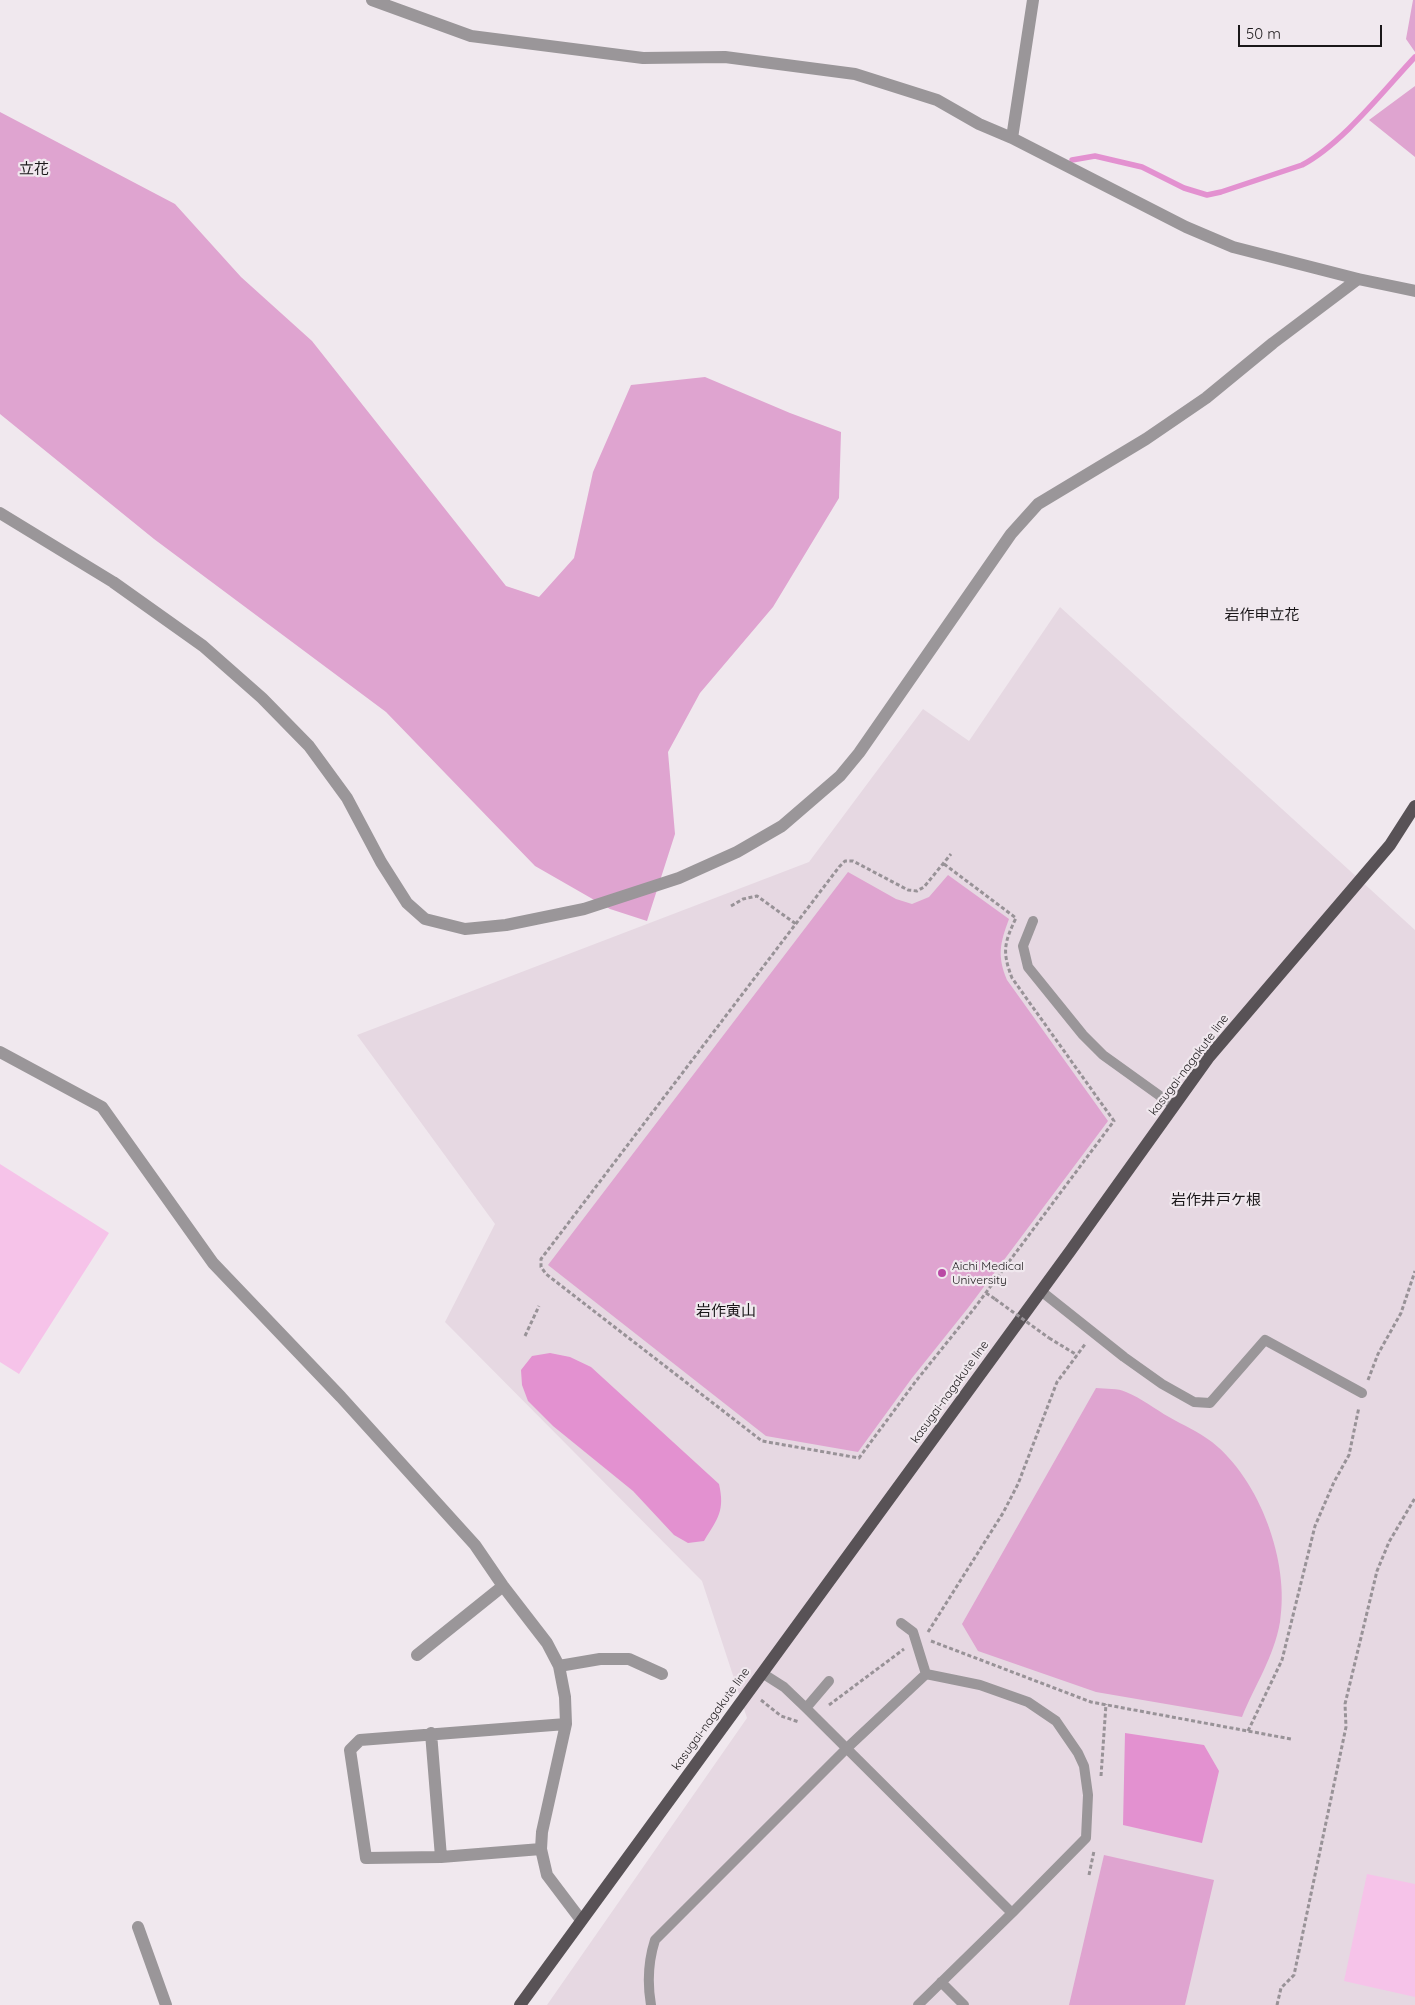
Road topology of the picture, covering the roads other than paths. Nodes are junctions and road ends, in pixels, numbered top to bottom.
1 (372, 0) edge
2 (1033, 0) edge
3 (1012, 138) junction
4 (1358, 279) junction
5 (1415, 292) edge
6 (0, 513) edge
7 (1415, 806) edge
8 (1033, 921) dead end
9 (0, 1052) edge
10 (1174, 1106) junction
11 (1041, 1291) junction
12 (1362, 1392) road end
13 (503, 1586) junction
14 (901, 1623) dead end
15 (417, 1655) dead end
16 (560, 1666) junction
17 (762, 1673) junction
18 (662, 1674) dead end
19 (926, 1674) junction
20 (829, 1681) dead end
21 (806, 1708) junction
22 (566, 1724) junction
23 (431, 1733) junction
24 (847, 1748) junction
25 (540, 1849) junction
26 (441, 1857) junction
27 (1012, 1913) junction
28 (581, 1920) junction
29 (138, 1927) dead end
30 (941, 1982) junction
31 (166, 2005) edge
32 (520, 2005) edge
33 (651, 2005) edge
34 (918, 2005) edge
35 (964, 2005) edge

1 - 3 street
2 - 3 street
3 - 4 street
4 - 5 street
4 - 6 street
7 - 10 main road, kasugai-nagakute line
8 - 10 lane
9 - 13 street
10 - 11 main road, kasugai-nagakute line
11 - 12 lane
11 - 17 main road, kasugai-nagakute line
13 - 15 street
13 - 16 street
14 - 19 lane
16 - 18 street
16 - 22 street
17 - 21 lane
17 - 28 main road, kasugai-nagakute line
19 - 24 lane
19 - 27 lane
20 - 21 lane
21 - 24 lane
22 - 23 street
22 - 25 street
23 - 26 street
23 - 26 street
24 - 27 lane
24 - 33 lane
25 - 26 street
25 - 28 street
27 - 30 lane
28 - 32 main road, kasugai-nagakute line
29 - 31 street
30 - 34 lane
30 - 35 lane

